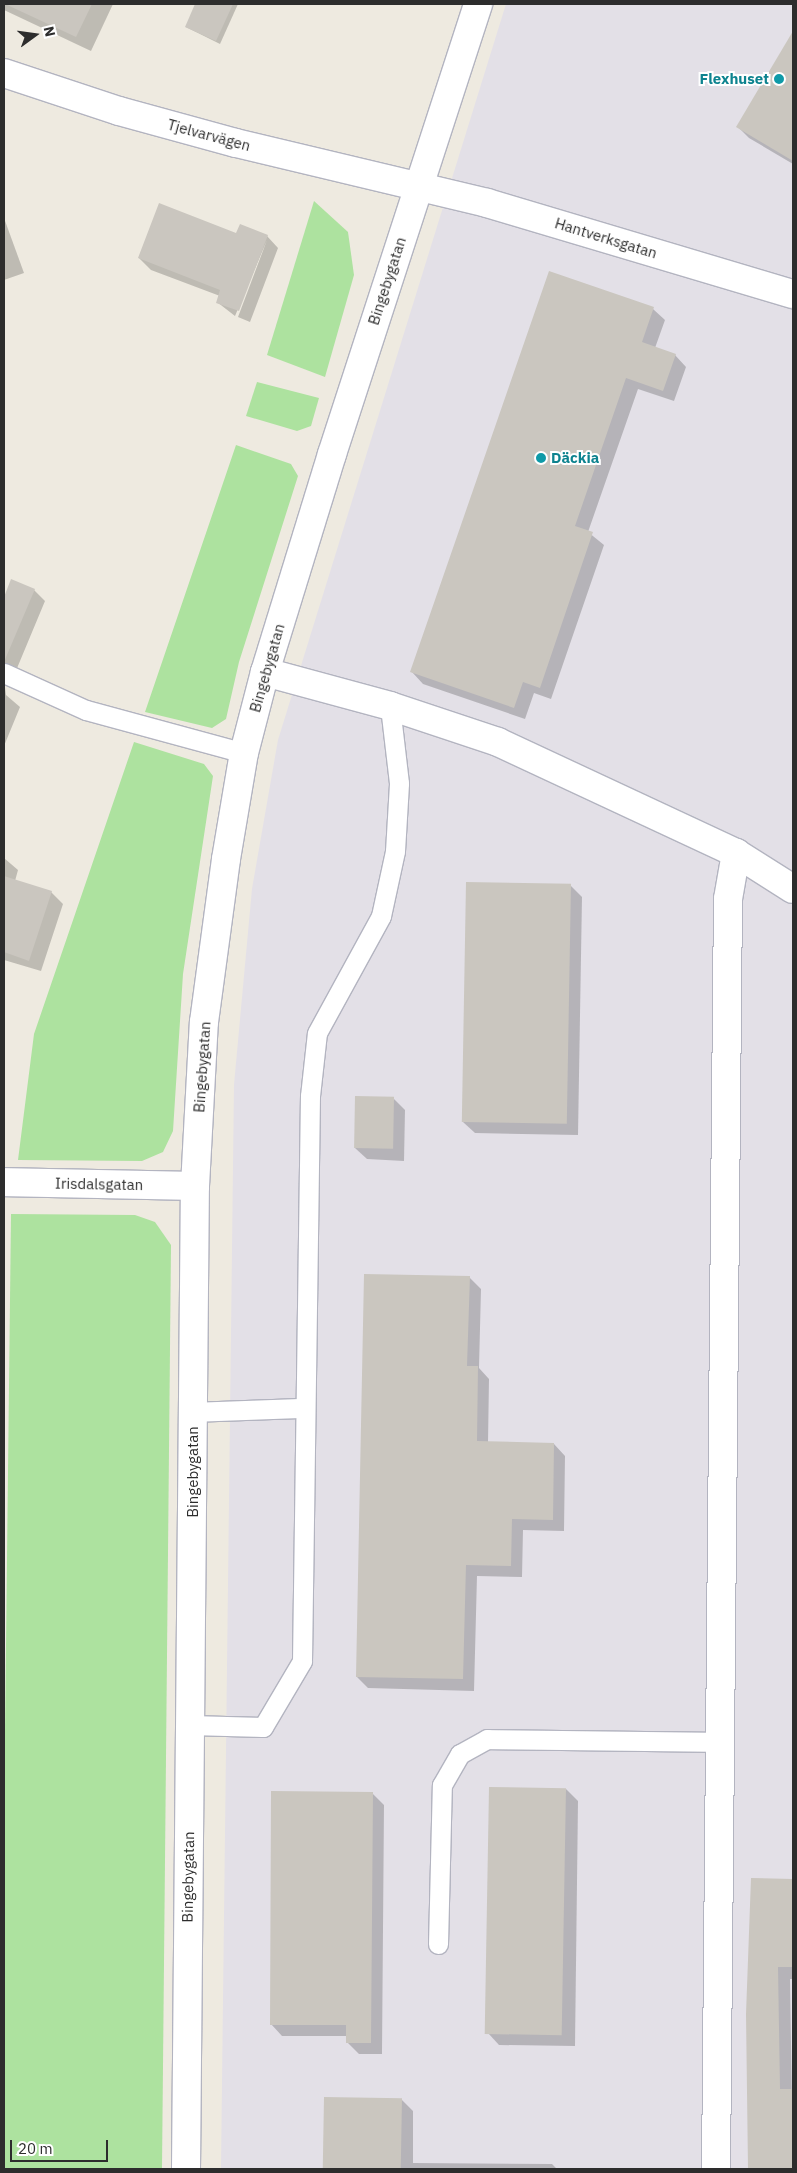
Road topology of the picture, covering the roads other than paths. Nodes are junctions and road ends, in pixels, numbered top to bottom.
1 (478, 4) edge
2 (4, 72) edge
3 (418, 186) junction
4 (793, 294) edge
5 (265, 672) junction
6 (4, 673) edge
7 (390, 706) junction
8 (244, 753) junction
9 (736, 853) junction
10 (793, 889) edge
11 (4, 1182) edge
12 (195, 1186) junction
13 (304, 1408) junction
14 (193, 1412) junction
15 (190, 1725) junction
16 (719, 1742) junction
17 (438, 1944) dead end
18 (186, 2169) edge
19 (716, 2169) edge

1 - 3 street, Bingebygatan
2 - 3 street, Tjelvarvägen
3 - 4 street, Hantverksgatan
3 - 5 street, Bingebygatan
5 - 7 street
5 - 8 street, Bingebygatan
6 - 8 lane
7 - 9 street
7 - 13 lane
8 - 12 street, Bingebygatan
9 - 10 street
9 - 16 street
11 - 12 street, Irisdalsgatan
12 - 14 street, Bingebygatan
13 - 14 lane
13 - 15 lane
14 - 15 street, Bingebygatan
15 - 18 street, Bingebygatan
16 - 17 lane
16 - 19 street

